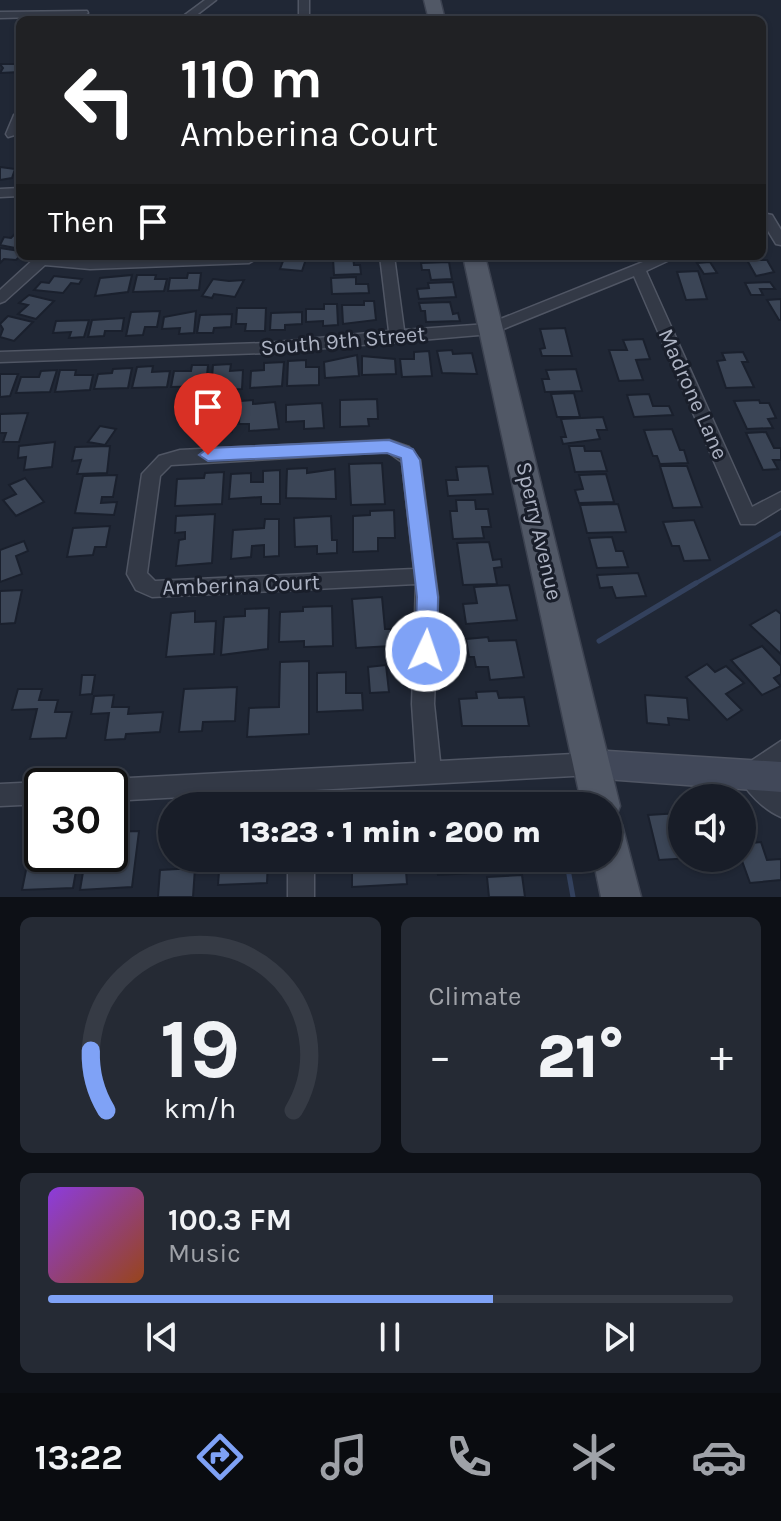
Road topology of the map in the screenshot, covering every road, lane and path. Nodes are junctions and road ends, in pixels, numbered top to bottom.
1 (211, 0) edge
2 (83, 13) dead end
3 (0, 15) edge
4 (189, 16) edge
5 (773, 216) edge
6 (781, 241) edge
7 (41, 260) edge
8 (56, 260) edge
9 (222, 260) edge
10 (388, 260) edge
11 (475, 260) edge
12 (661, 260) edge
13 (638, 269) junction
14 (0, 298) edge
15 (491, 329) junction
16 (397, 335) junction
17 (0, 357) edge
18 (781, 499) edge
19 (425, 576) junction
20 (781, 752) edge
21 (592, 764) junction
22 (429, 773) junction
23 (765, 776) edge
24 (302, 781) junction
25 (128, 789) edge
26 (302, 792) edge
27 (598, 792) edge
28 (24, 796) edge
29 (1, 800) edge
30 (781, 806) edge
31 (301, 872) edge
32 (615, 872) edge
33 (301, 897) edge
34 (621, 897) edge

1 - 4 street
2 - 3 street
5 - 6 street
7 - 14 street
8 - 9 street
10 - 16 street
11 - 15 main road, Sperry Avenue
12 - 13 street, South 9th Street
13 - 15 street, South 9th Street
13 - 18 street, Madrone Lane
15 - 16 street, South 9th Street
15 - 21 main road, Sperry Avenue
16 - 17 street, South 9th Street
19 - 19 street, Amberina Court
19 - 22 street
20 - 23 street
21 - 22 street
21 - 23 street
21 - 27 main road, Sperry Avenue
22 - 24 street
23 - 30 street
24 - 25 street
24 - 26 street
28 - 29 street
31 - 33 street
32 - 34 main road

